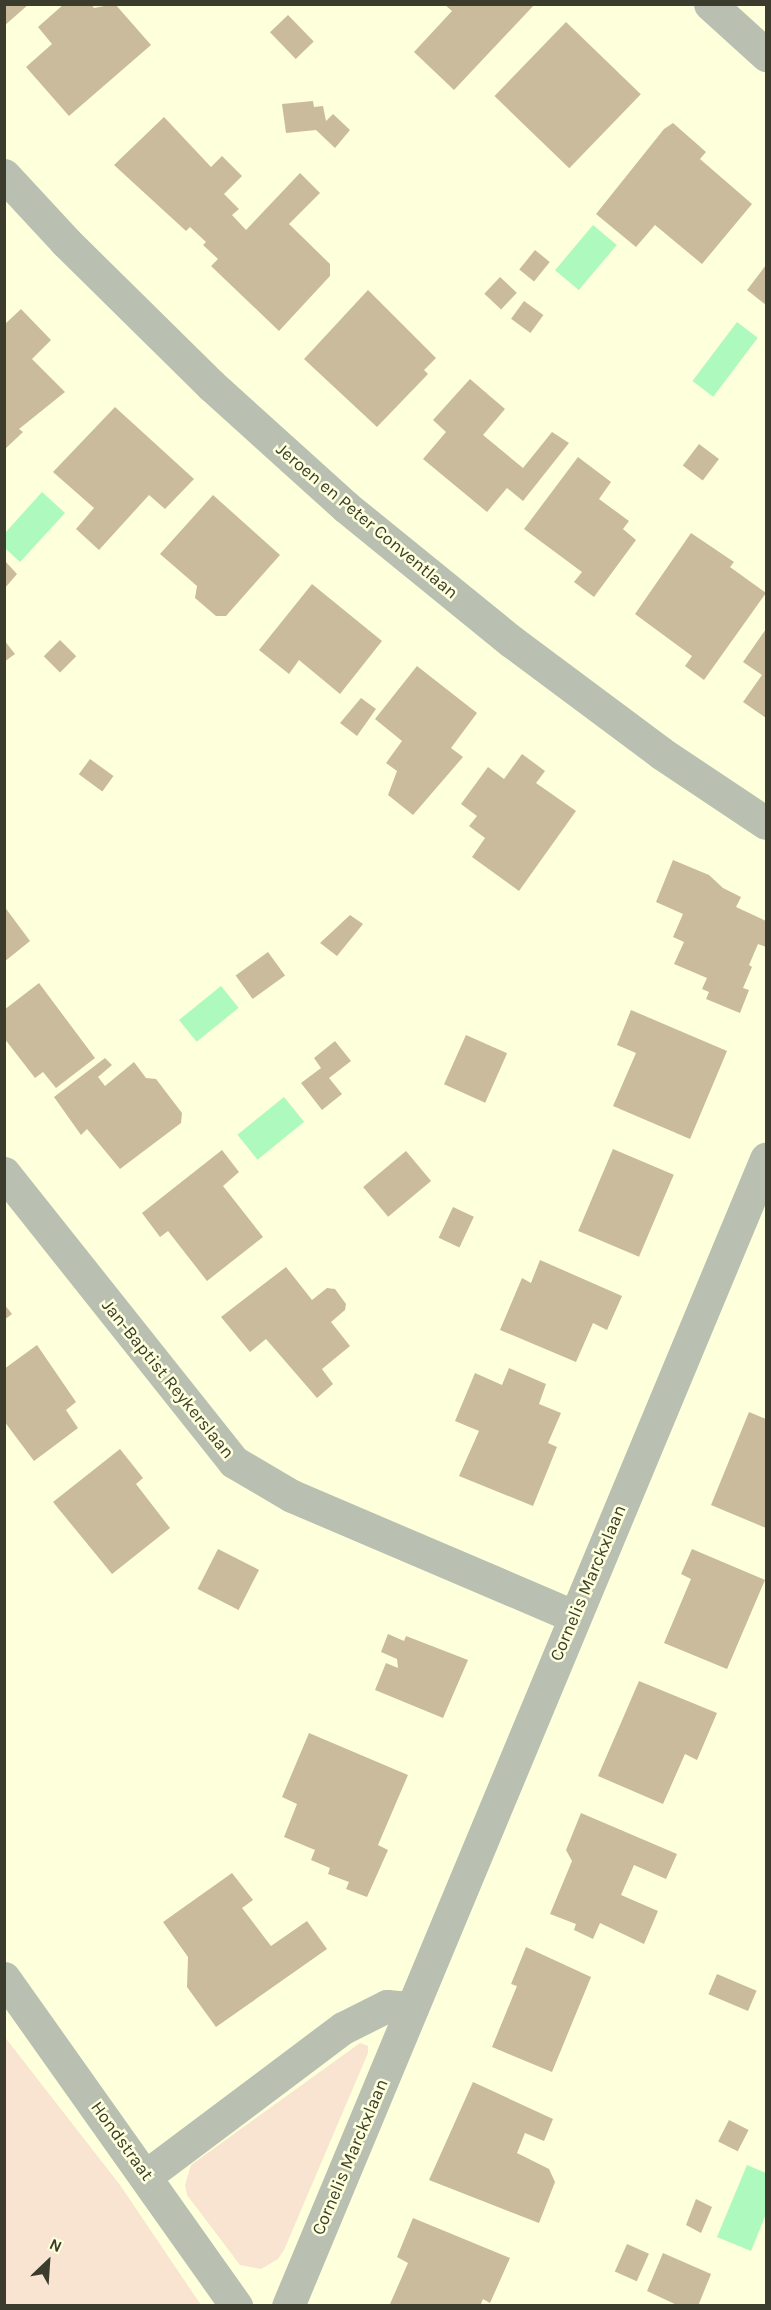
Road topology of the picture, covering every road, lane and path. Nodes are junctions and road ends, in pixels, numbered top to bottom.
1 (710, 4) edge
2 (766, 55) edge
3 (4, 175) edge
4 (766, 823) edge
5 (766, 1159) edge
6 (4, 1173) edge
7 (573, 1616) junction
8 (4, 1978) edge
9 (412, 2008) junction
10 (147, 2175) junction
11 (236, 2306) edge
12 (288, 2306) edge

1 - 2 street
3 - 4 street, Jeroen en Peter Conventlaan
5 - 7 street, Cornelis Marckxlaan
6 - 7 street, Jan-Baptist Reykerslaan
7 - 9 street, Cornelis Marckxlaan
8 - 10 street, Hondstraat
9 - 10 street
9 - 12 street, Cornelis Marckxlaan
10 - 11 street, Hondstraat

